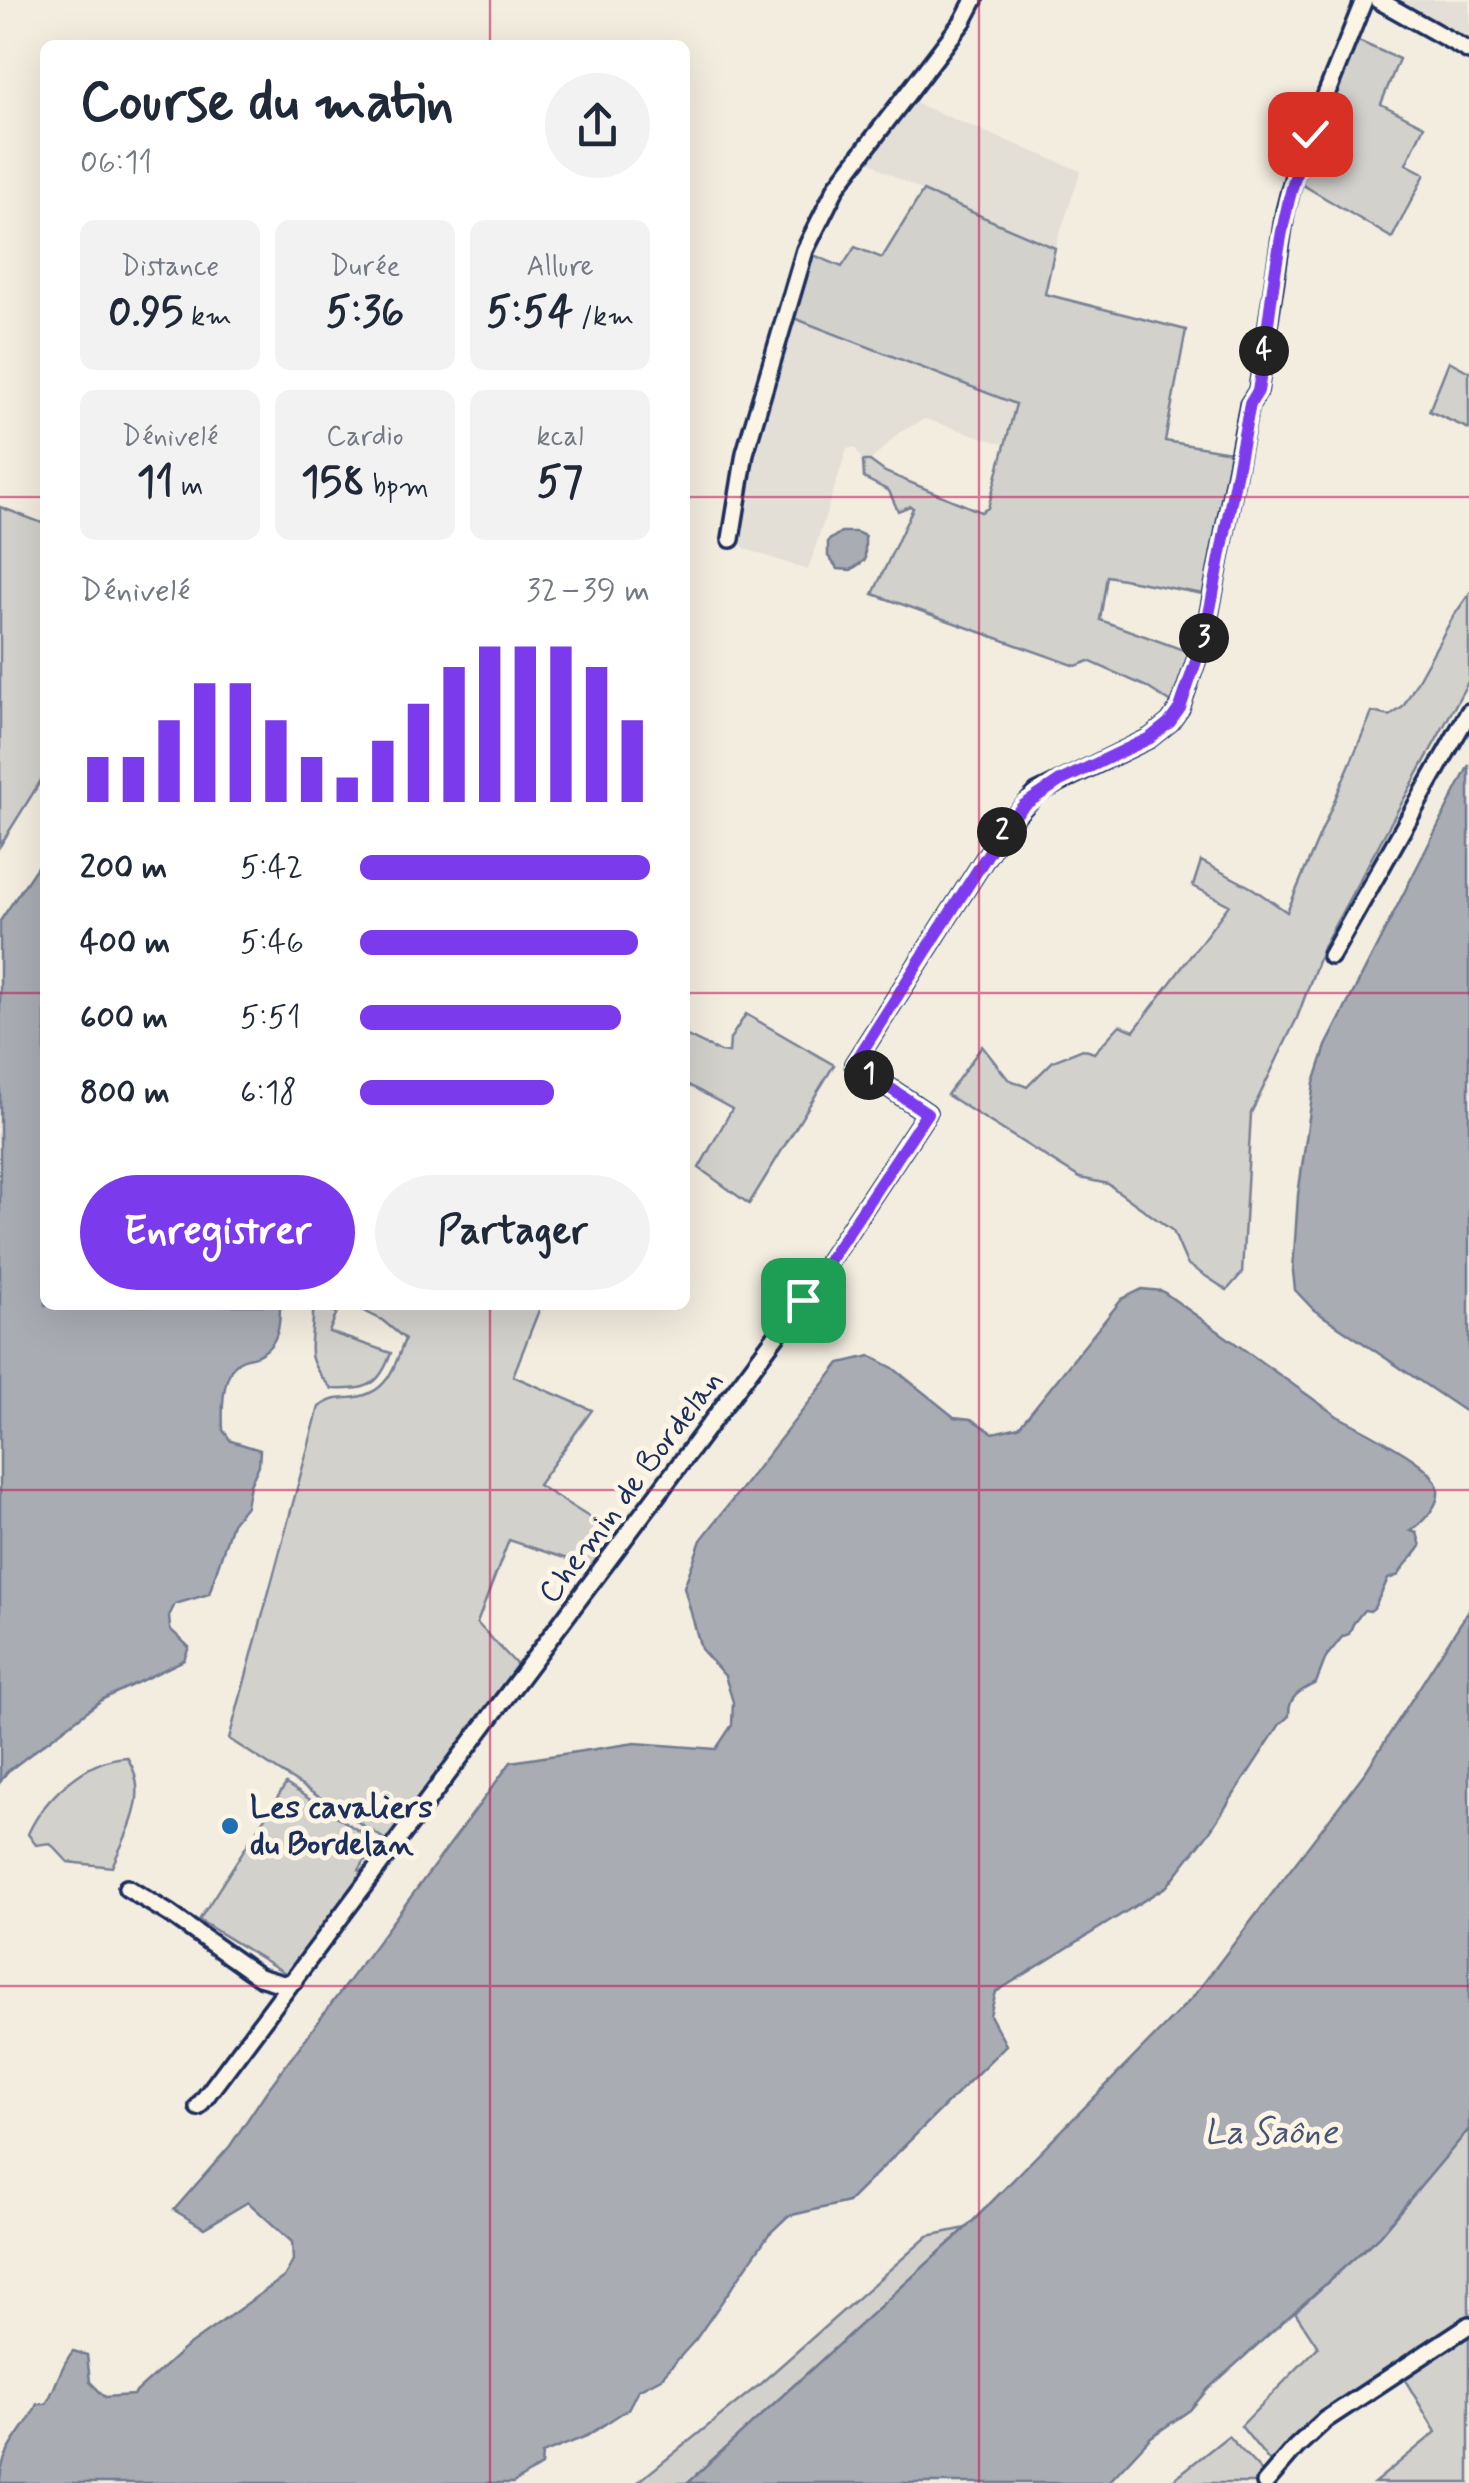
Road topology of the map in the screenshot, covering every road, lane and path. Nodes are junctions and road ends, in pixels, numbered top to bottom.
1 (974, 0) edge
2 (1364, 0) edge
3 (1378, 0) edge
4 (1469, 51) edge
5 (731, 539) dead end
6 (1469, 712) edge
7 (1331, 956) dead end
8 (127, 1888) dead end
9 (294, 1981) junction
10 (198, 2108) dead end
11 (1469, 2325) edge
12 (1266, 2483) edge

1 - 5 street
2 - 9 street, Chemin de Bordelan
3 - 4 street
6 - 7 street
8 - 9 street
9 - 10 street, Chemin de Bordelan
11 - 12 street

